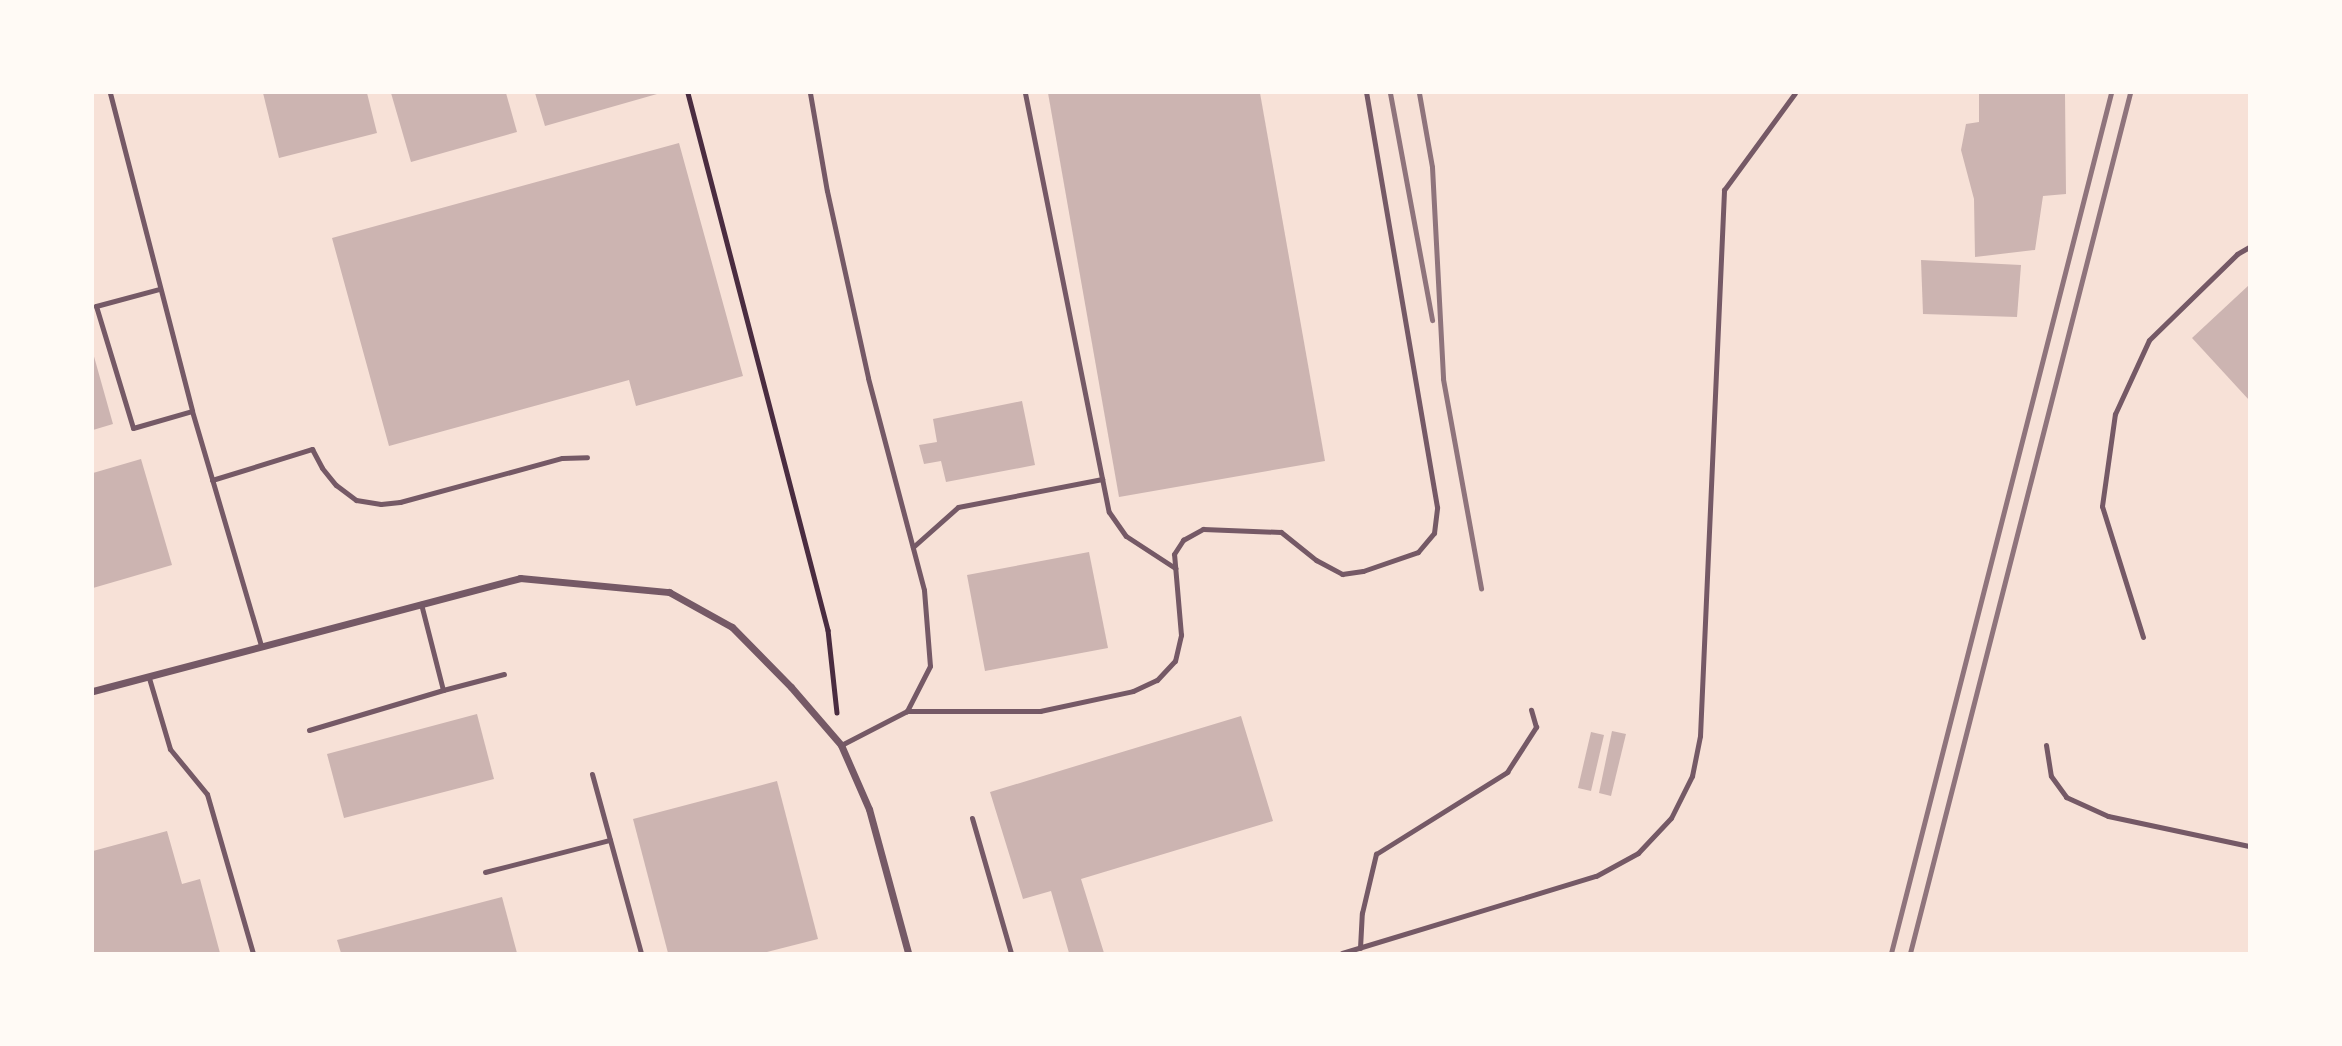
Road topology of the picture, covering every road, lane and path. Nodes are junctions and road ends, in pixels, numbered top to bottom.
1 (110, 93) edge
2 (688, 93) edge
3 (810, 93) edge
4 (1025, 93) edge
5 (1366, 93) edge
6 (1796, 93) edge
7 (2249, 247) edge
8 (159, 289) junction
9 (94, 305) edge
10 (192, 411) junction
11 (587, 457) dead end
12 (1101, 479) junction
13 (212, 480) junction
14 (913, 547) junction
15 (1175, 568) junction
16 (421, 604) junction
17 (2143, 637) dead end
18 (261, 646) junction
19 (504, 674) dead end
20 (149, 678) junction
21 (443, 690) junction
22 (93, 691) edge
23 (1531, 710) dead end
24 (907, 711) junction
25 (309, 730) dead end
26 (841, 745) junction
27 (2046, 745) dead end
28 (592, 774) dead end
29 (972, 818) dead end
30 (610, 840) junction
31 (2249, 846) edge
32 (485, 872) dead end
33 (1360, 948) junction
34 (253, 953) edge
35 (641, 953) edge
36 (908, 953) edge
37 (1011, 953) edge
38 (1342, 953) edge

1 - 8 lane
2 - 26 path
3 - 14 lane
4 - 12 lane
5 - 15 lane
6 - 33 lane
7 - 17 lane
8 - 9 lane
8 - 10 lane
9 - 10 lane
10 - 13 lane
11 - 13 lane
12 - 14 lane
12 - 15 lane
13 - 18 lane
14 - 24 lane
15 - 24 lane
16 - 18 street
16 - 21 lane
16 - 26 street
18 - 20 street
19 - 21 lane
20 - 22 street
20 - 34 lane
21 - 25 lane
23 - 33 lane
24 - 26 lane
26 - 36 street
27 - 31 lane
28 - 30 lane
29 - 37 lane
30 - 32 lane
30 - 35 lane
33 - 38 lane

